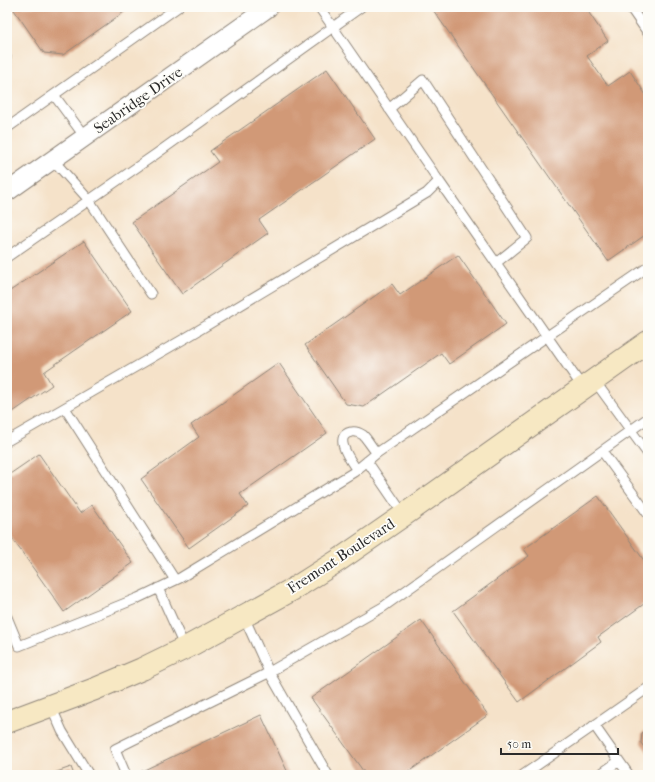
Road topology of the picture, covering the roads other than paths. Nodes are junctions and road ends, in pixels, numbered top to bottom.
1 (178, 7) edge
2 (270, 7) edge
3 (319, 7) edge
4 (361, 7) edge
5 (630, 7) edge
6 (333, 27) junction
7 (648, 33) edge
8 (54, 95) junction
9 (389, 109) junction
10 (7, 128) edge
11 (85, 137) junction
12 (53, 160) junction
13 (439, 182) junction
14 (7, 192) edge
15 (89, 200) junction
16 (7, 257) edge
17 (496, 263) junction
18 (648, 267) edge
19 (151, 294) dead end
20 (548, 337) junction
21 (648, 342) edge
22 (588, 384) junction
23 (65, 408) junction
24 (648, 418) edge
25 (631, 430) junction
26 (7, 441) edge
27 (602, 451) junction
28 (377, 453) junction
29 (648, 454) edge
30 (367, 461) junction
31 (356, 469) junction
32 (648, 514) edge
33 (404, 515) junction
34 (175, 580) junction
35 (158, 588) junction
36 (7, 616) edge
37 (244, 617) junction
38 (185, 648) junction
39 (269, 672) junction
40 (648, 688) edge
41 (51, 706) junction
42 (7, 722) edge
43 (594, 725) junction
44 (618, 761) junction
45 (89, 775) edge
46 (126, 775) edge
47 (328, 775) edge
48 (523, 775) edge
49 (599, 775) edge
50 (629, 775) edge

1 - 8 lane
2 - 11 street, Seabridge Drive
3 - 6 lane
4 - 6 lane
5 - 7 lane
6 - 9 lane
6 - 15 lane
8 - 10 lane
8 - 11 lane
9 - 13 lane
9 - 17 lane
11 - 12 street, Seabridge Drive
12 - 14 street, Seabridge Drive
12 - 15 lane
13 - 17 lane
13 - 23 lane
15 - 16 lane
15 - 19 lane
17 - 20 lane
18 - 20 lane
20 - 22 lane
20 - 28 lane
21 - 22 main road, Fremont Boulevard
22 - 25 lane
22 - 33 main road, Fremont Boulevard
23 - 26 lane
23 - 34 lane
24 - 25 lane
25 - 27 lane
25 - 29 lane
27 - 32 lane
27 - 39 lane
28 - 30 lane
28 - 31 lane
30 - 31 lane
30 - 33 lane
31 - 34 lane
33 - 37 main road, Fremont Boulevard
34 - 35 lane
35 - 36 lane
35 - 38 lane
37 - 38 main road, Fremont Boulevard
37 - 39 lane
38 - 41 main road, Fremont Boulevard
39 - 46 lane
39 - 47 lane
40 - 43 lane
41 - 42 main road, Fremont Boulevard
41 - 45 lane
43 - 44 lane
43 - 48 lane
44 - 49 lane
44 - 50 lane

